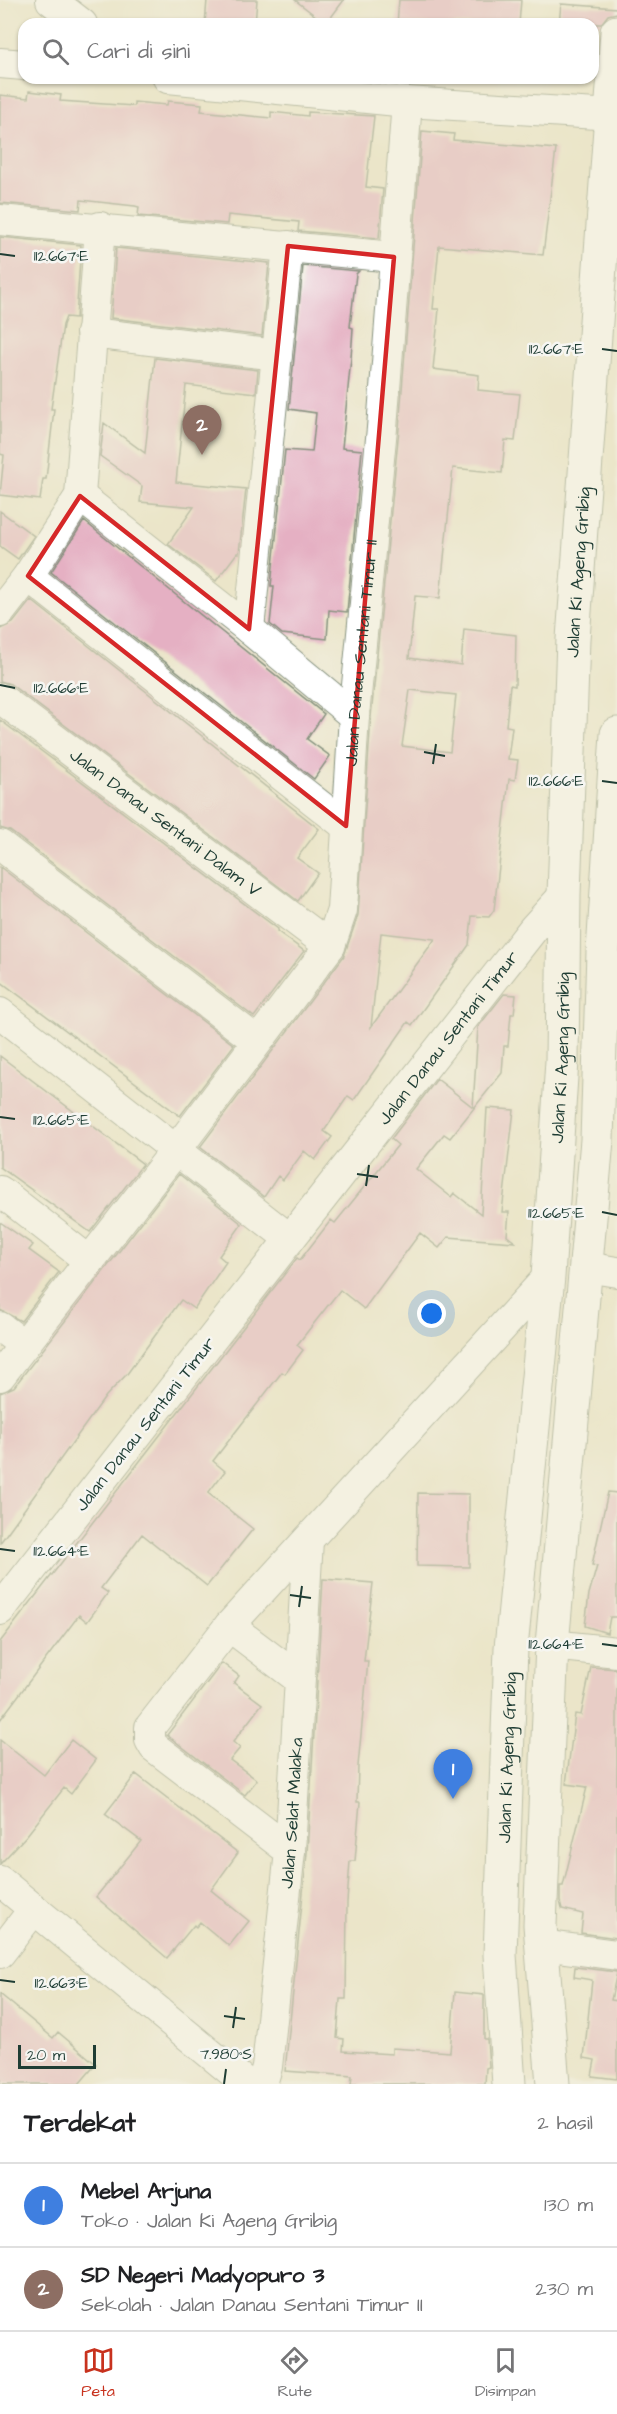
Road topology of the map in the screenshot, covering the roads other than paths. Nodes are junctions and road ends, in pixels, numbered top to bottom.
1 (51, 0) edge
2 (74, 18) edge
3 (617, 32) edge
4 (0, 63) edge
5 (18, 64) edge
6 (228, 84) edge
7 (407, 102) junction
8 (613, 115) junction
9 (0, 220) edge
10 (100, 227) junction
11 (288, 246) junction
12 (394, 257) junction
13 (91, 333) junction
14 (277, 355) junction
15 (605, 390) edge
16 (80, 496) junction
17 (28, 576) junction
18 (0, 612) edge
19 (249, 628) junction
20 (0, 698) edge
21 (354, 716) junction
22 (617, 734) edge
23 (346, 826) junction
24 (0, 845) edge
25 (564, 895) junction
26 (330, 946) junction
27 (0, 1013) edge
28 (257, 1041) junction
29 (176, 1150) junction
30 (0, 1191) edge
31 (290, 1239) junction
32 (88, 1260) junction
33 (601, 1270) edge
34 (548, 1277) junction
35 (0, 1327) edge
36 (24, 1345) junction
37 (0, 1376) edge
38 (308, 1540) junction
39 (0, 1610) edge
40 (230, 1626) junction
41 (552, 1646) junction
42 (617, 1652) edge
43 (299, 1679) junction
44 (290, 1851) junction
45 (0, 1881) edge
46 (34, 1909) junction
47 (542, 1945) junction
48 (0, 1953) edge
49 (617, 1955) edge
50 (248, 2084) edge
51 (262, 2084) edge
52 (509, 2084) edge
53 (553, 2084) edge

1 - 2 street
3 - 8 main road, Jalan Ki Ageng Gribig
4 - 5 street
6 - 7 street
7 - 8 street
7 - 12 street, Jalan Danau Sentani Timur II
8 - 15 main road, Jalan Ki Ageng Gribig
9 - 10 street
10 - 11 street
10 - 13 street
11 - 12 street
11 - 14 street
12 - 21 street, Jalan Danau Sentani Timur II
13 - 14 street
13 - 16 street
14 - 19 street
15 - 25 main road, Jalan Ki Ageng Gribig
16 - 17 street
16 - 19 street
17 - 18 street
17 - 23 street
19 - 21 street
20 - 26 street, Jalan Danau Sentani Dalam V
21 - 23 street, Jalan Danau Sentani Timur II
22 - 33 main road
23 - 26 street, Jalan Danau Sentani Timur II
24 - 28 street
25 - 31 street, Jalan Danau Sentani Timur
25 - 34 main road, Jalan Ki Ageng Gribig
26 - 28 street, Jalan Danau Sentani Timur II
27 - 29 street
28 - 29 street, Jalan Danau Sentani Timur II
29 - 31 street
29 - 32 street, Jalan Danau Sentani Timur II
30 - 32 street
31 - 39 street, Jalan Danau Sentani Timur
32 - 36 street, Jalan Danau Sentani Timur II
33 - 41 main road
34 - 38 street
34 - 52 main road, Jalan Ki Ageng Gribig
35 - 36 street
36 - 37 street, Jalan Danau Sentani Timur II
38 - 40 street
38 - 43 street, Jalan Selat Malaka
40 - 43 street
40 - 44 street
41 - 42 street
41 - 47 main road
43 - 44 street, Jalan Selat Malaka
44 - 51 street, Jalan Selat Malaka
45 - 46 street
46 - 48 street
46 - 50 street
47 - 49 street
47 - 53 main road

